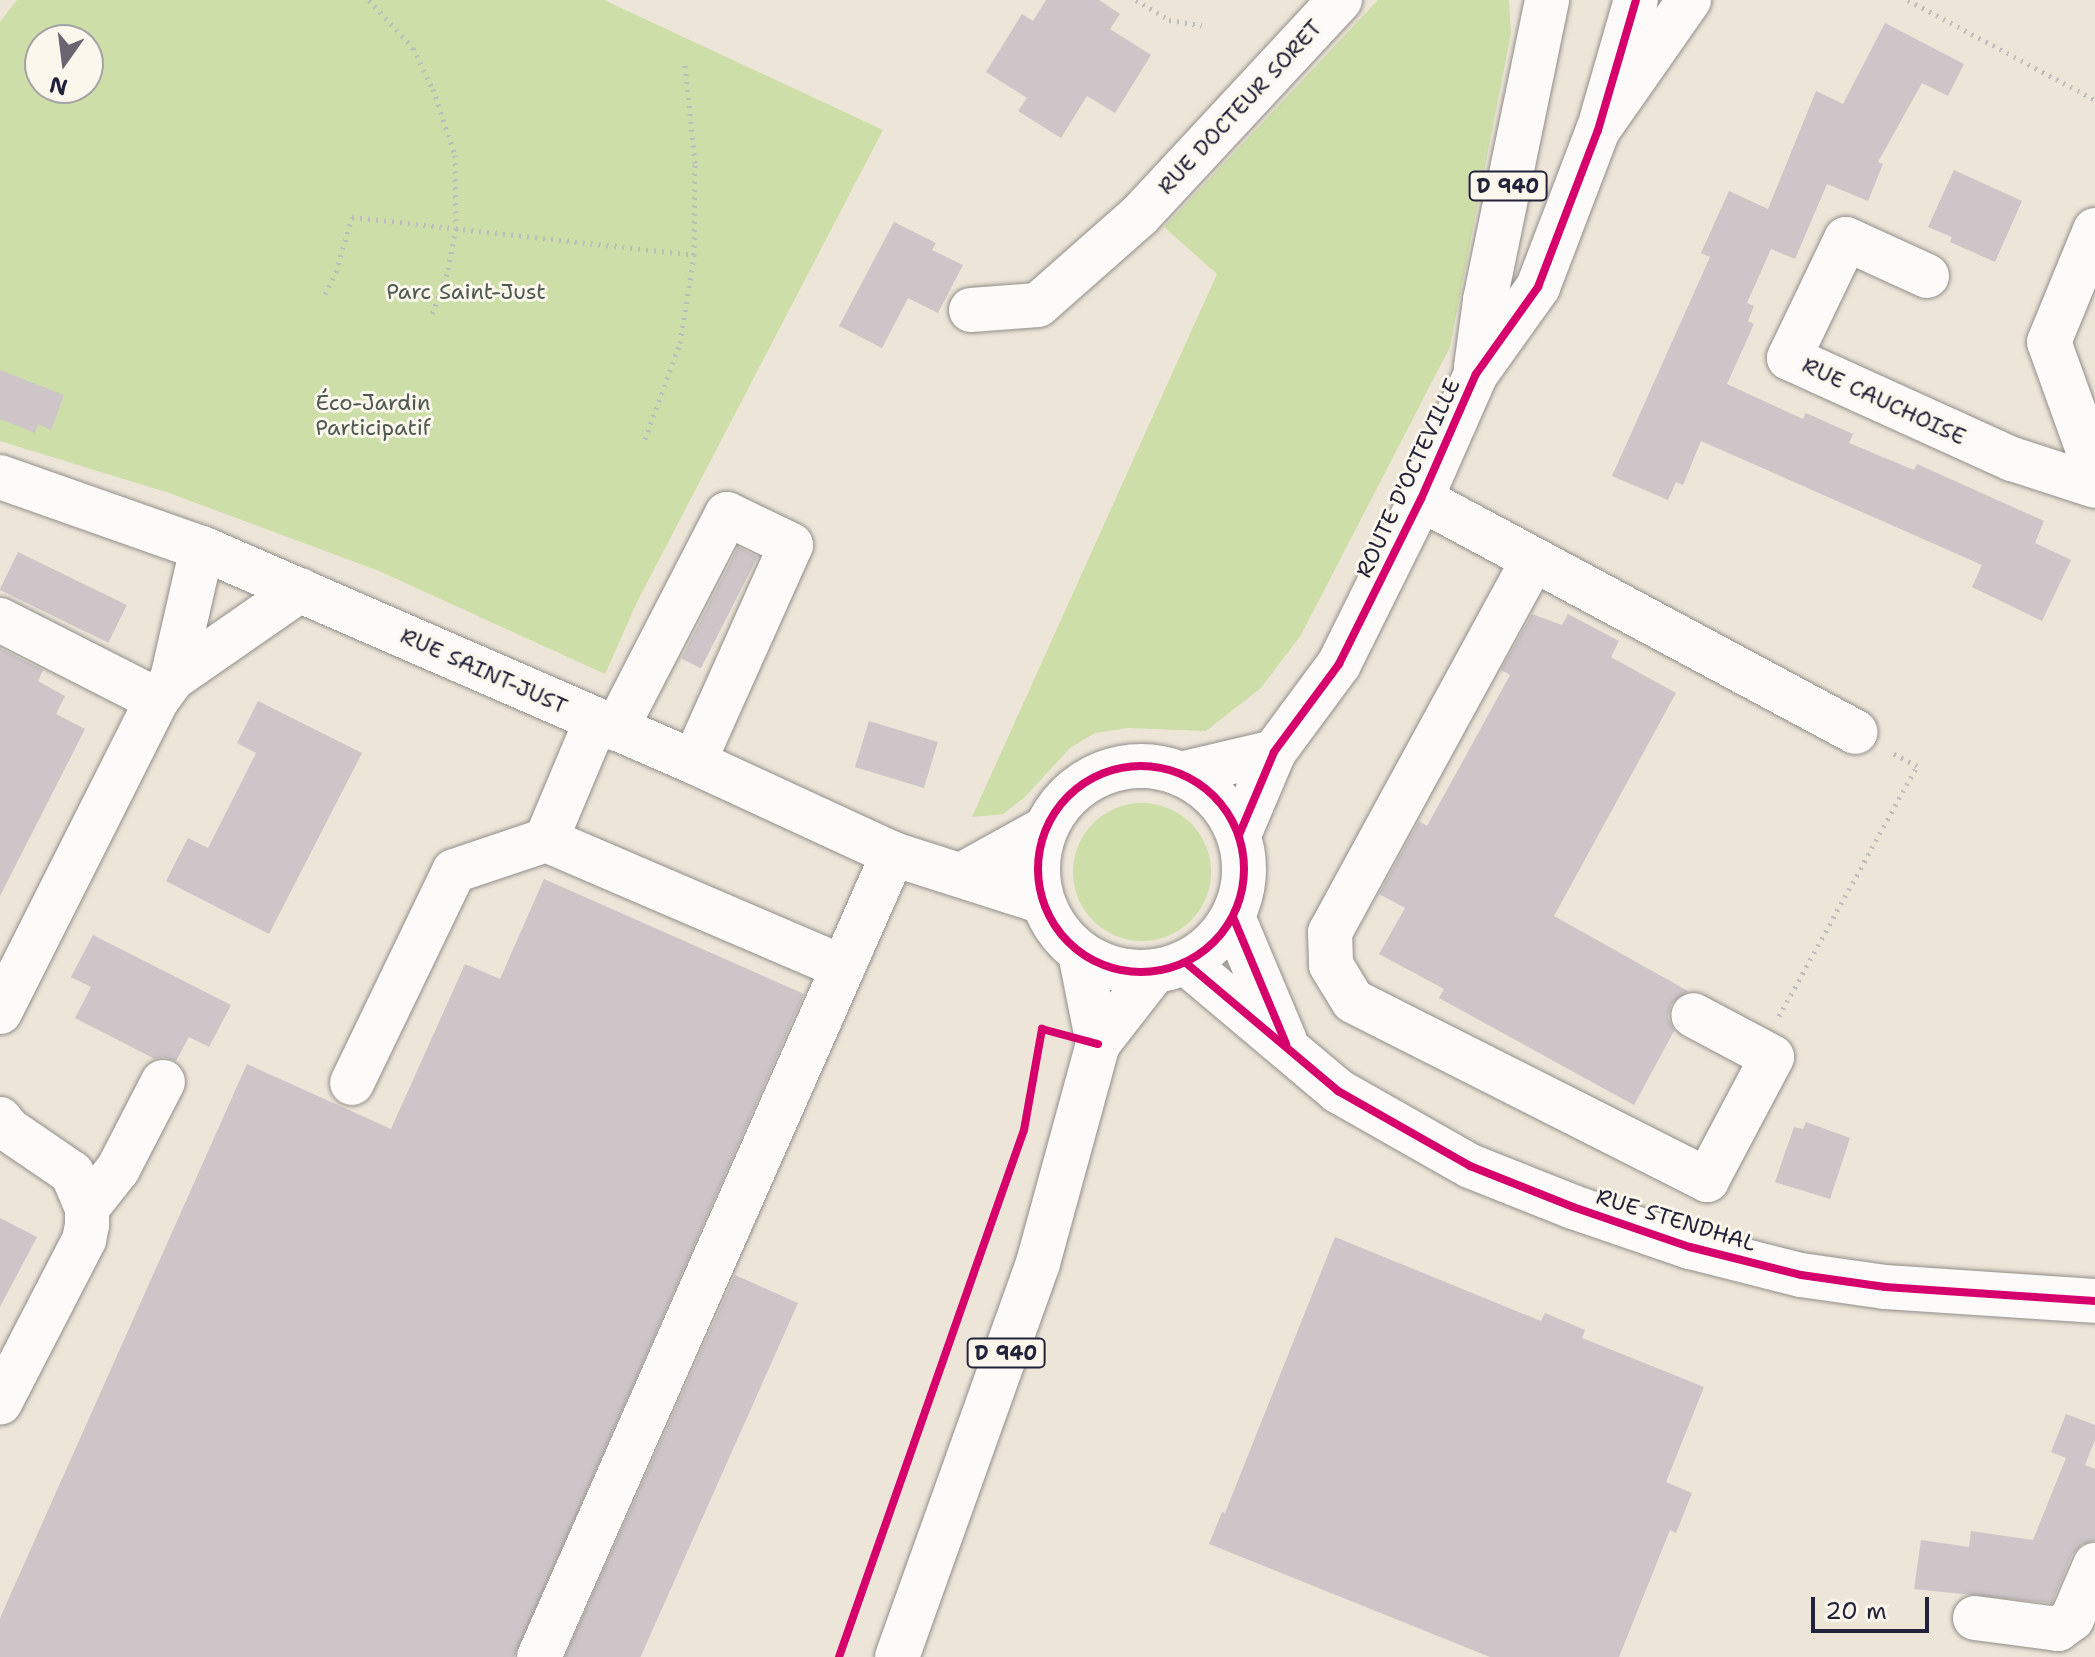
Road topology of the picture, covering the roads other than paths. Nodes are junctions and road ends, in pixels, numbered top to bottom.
1 (1340, 0) edge
2 (1547, 0) edge
3 (1636, 0) edge
4 (1689, 0) edge
5 (1598, 130) junction
6 (2095, 230) edge
7 (1927, 276) dead end
8 (971, 310) dead end
9 (1476, 374) junction
10 (2095, 470) edge
11 (0, 477) edge
12 (2095, 486) edge
13 (1421, 499) junction
14 (202, 548) junction
15 (1533, 560) junction
16 (300, 590) junction
17 (0, 620) edge
18 (164, 689) junction
19 (606, 725) junction
20 (1855, 732) road end
21 (1274, 752) junction
22 (694, 762) junction
23 (1181, 774) junction
24 (1046, 828) junction
25 (1239, 835) junction
26 (546, 840) junction
27 (893, 854) junction
28 (963, 874) junction
29 (1043, 902) junction
30 (1233, 917) junction
31 (1080, 953) junction
32 (843, 967) junction
33 (1170, 968) junction
34 (0, 1012) edge
35 (1693, 1015) dead end
36 (1098, 1044) junction
37 (1288, 1047) junction
38 (163, 1082) dead end
39 (352, 1083) dead end
40 (0, 1119) edge
41 (1707, 1180) junction
42 (87, 1208) junction
43 (1690, 1247) junction
44 (2095, 1301) edge
45 (0, 1403) edge
46 (2095, 1565) edge
47 (1975, 1618) dead end
48 (539, 1657) edge
49 (897, 1657) edge

1 - 8 street, RUE DOCTEUR SORET
2 - 9 street, ROUTE D'OCTEVILLE / D 940
3 - 5 street
4 - 5 street, ROUTE D'OCTEVILLE / D 940
5 - 9 street, ROUTE D'OCTEVILLE / D 940
6 - 10 street
7 - 12 street, RUE CAUCHOISE
9 - 13 street, ROUTE D'OCTEVILLE / D 940
11 - 14 street, RUE SAINT-JUST
13 - 15 street
13 - 21 street, ROUTE D'OCTEVILLE / D 940
14 - 16 street, RUE SAINT-JUST
14 - 18 street
15 - 20 street
15 - 41 street
16 - 18 street
16 - 19 street, RUE SAINT-JUST
17 - 18 street
18 - 34 street
19 - 22 street, RUE SAINT-JUST
19 - 22 street
19 - 26 street
21 - 23 street
21 - 25 street, ROUTE D'OCTEVILLE / D 940
22 - 27 street, RUE SAINT-JUST
23 - 24 street
23 - 25 street
24 - 28 street
24 - 29 street
25 - 30 street
26 - 32 street
26 - 39 street
27 - 28 street, RUE SAINT-JUST
27 - 32 street
28 - 29 street, RUE SAINT-JUST
29 - 31 street
30 - 33 street
30 - 37 street, RUE STENDHAL
31 - 33 street
31 - 36 street, D 940
32 - 48 street
33 - 36 street, D 940
33 - 37 street, RUE STENDHAL
35 - 41 street
36 - 49 street, D 940
37 - 43 street, RUE STENDHAL
38 - 42 street
40 - 42 street
41 - 43 street
42 - 45 street
43 - 44 street, RUE STENDHAL
46 - 47 street

